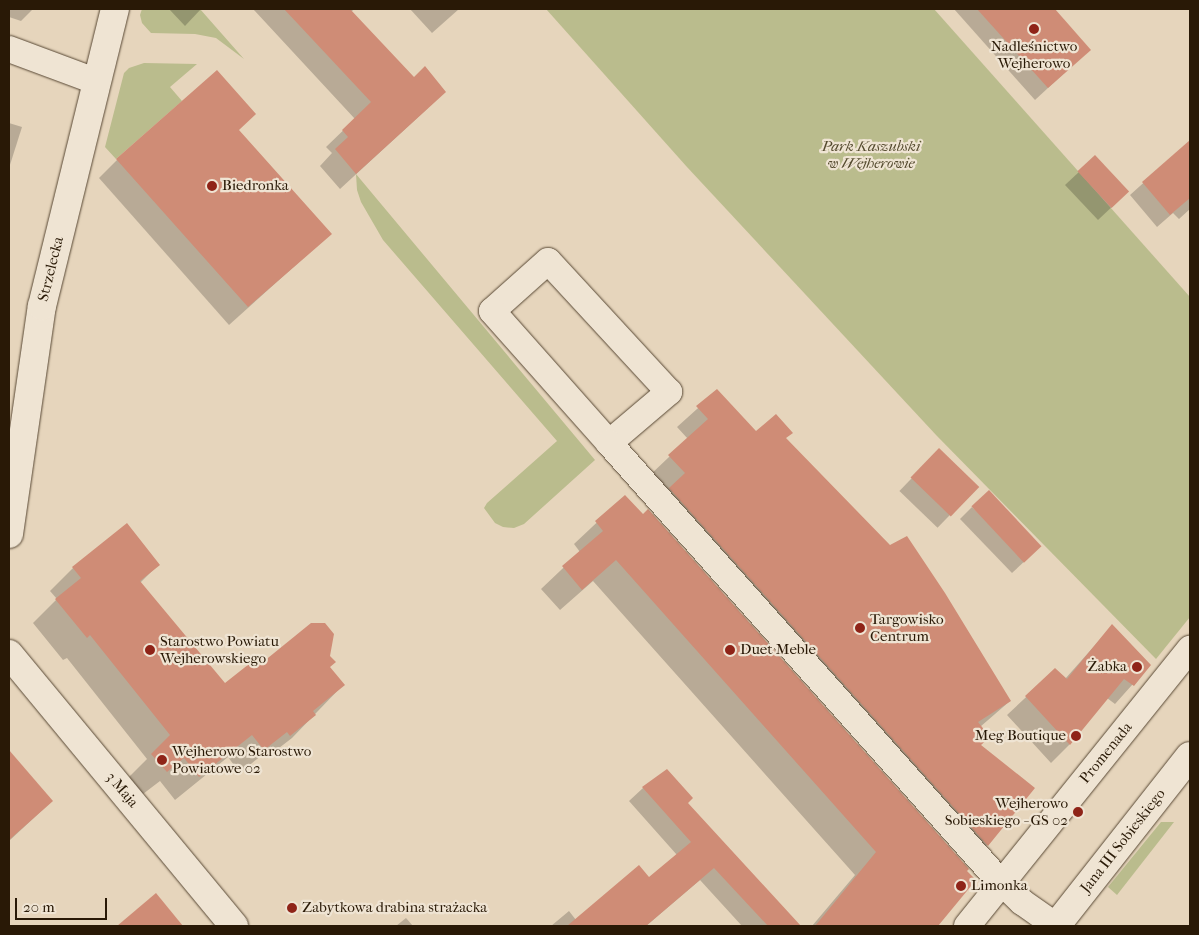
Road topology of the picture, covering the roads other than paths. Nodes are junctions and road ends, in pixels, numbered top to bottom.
1 (114, 9) edge
2 (9, 49) edge
3 (95, 81) junction
4 (609, 444) junction
5 (9, 534) edge
6 (1190, 650) edge
7 (9, 654) edge
8 (1190, 756) edge
9 (1001, 883) junction
10 (234, 926) edge
11 (967, 926) edge
12 (1056, 926) edge

1 - 3 street, Strzelecka
2 - 3 street
3 - 5 street, Strzelecka
4 - 4 street
4 - 9 street
6 - 9 street, Promenada
7 - 10 street, 3 Maja
8 - 12 street, Jana III Sobieskiego
9 - 11 street, Promenada
9 - 12 street

